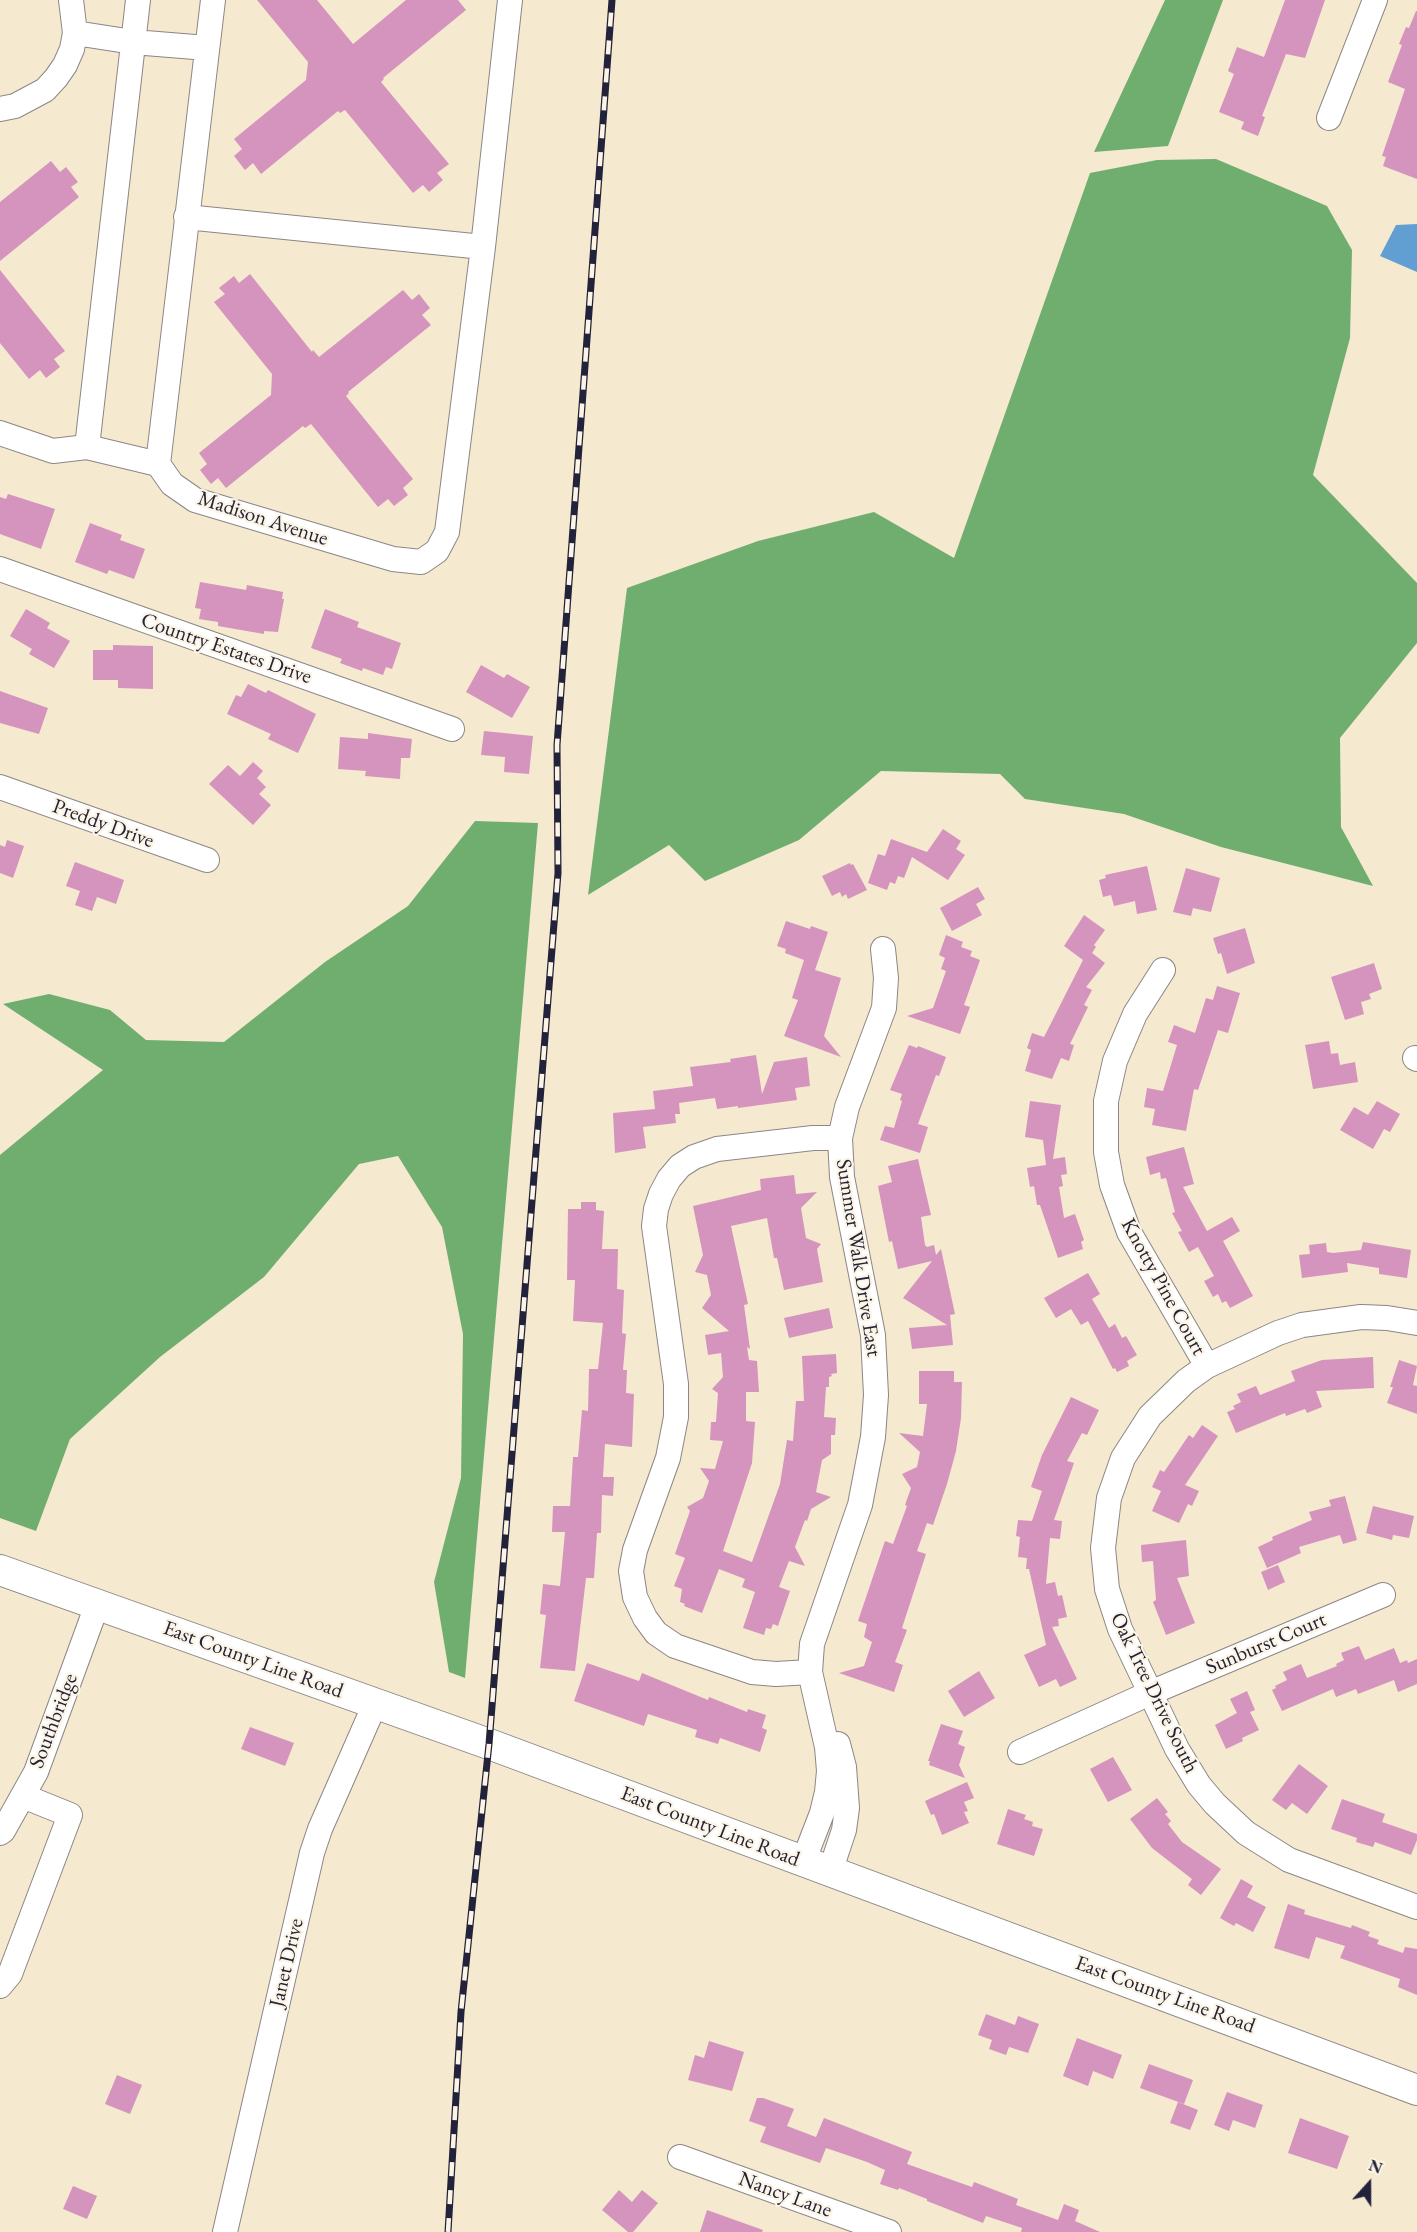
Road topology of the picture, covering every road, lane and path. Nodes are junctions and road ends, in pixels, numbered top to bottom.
1 (71, 0) edge
2 (138, 0) edge
3 (213, 0) edge
4 (510, 0) edge
5 (1375, 0) edge
6 (75, 33) junction
7 (133, 42) junction
8 (207, 48) junction
9 (0, 109) edge
10 (1329, 118) dead end
11 (186, 217) junction
12 (483, 247) junction
13 (0, 433) edge
14 (87, 447) junction
15 (158, 464) junction
16 (0, 569) edge
17 (452, 729) dead end
18 (0, 787) edge
19 (207, 860) dead end
20 (884, 949) dead end
21 (1163, 970) dead end
22 (840, 1138) junction
23 (1417, 1323) edge
24 (1207, 1366) junction
25 (0, 1570) edge
26 (1383, 1595) dead end
27 (97, 1605) junction
28 (810, 1672) junction
29 (1150, 1693) junction
30 (375, 1704) junction
31 (1020, 1752) dead end
32 (23, 1796) junction
33 (0, 1833) edge
34 (817, 1867) junction
35 (1417, 1907) edge
36 (0, 1986) edge
37 (1417, 2090) edge
38 (680, 2157) dead end
39 (225, 2232) edge
40 (889, 2232) edge

1 - 6 street
2 - 7 street
3 - 8 street
4 - 12 street
5 - 10 street
6 - 7 street
6 - 9 street
7 - 8 street
7 - 14 street
8 - 11 street
11 - 12 street
11 - 15 street
12 - 15 street, Madison Avenue
13 - 14 street
14 - 15 street
16 - 17 street, Country Estates Drive
18 - 19 street, Preddy Drive
20 - 22 street, Summer Walk Drive East
21 - 24 street, Knotty Pine Court
22 - 28 street, Summer Walk Drive East
22 - 28 street
23 - 24 street, Oak Tree Drive South
24 - 29 street, Oak Tree Drive South
25 - 27 main road, East County Line Road
26 - 29 street, Sunburst Court
27 - 30 main road, East County Line Road
27 - 32 street, Southbridge
28 - 34 street, Summer Walk Drive East
29 - 31 street, Sunburst Court
29 - 35 street, Oak Tree Drive South
30 - 34 main road, East County Line Road
30 - 39 street, Janet Drive
32 - 33 street, Southbridge
32 - 36 street
34 - 37 main road, East County Line Road
38 - 40 street, Nancy Lane

